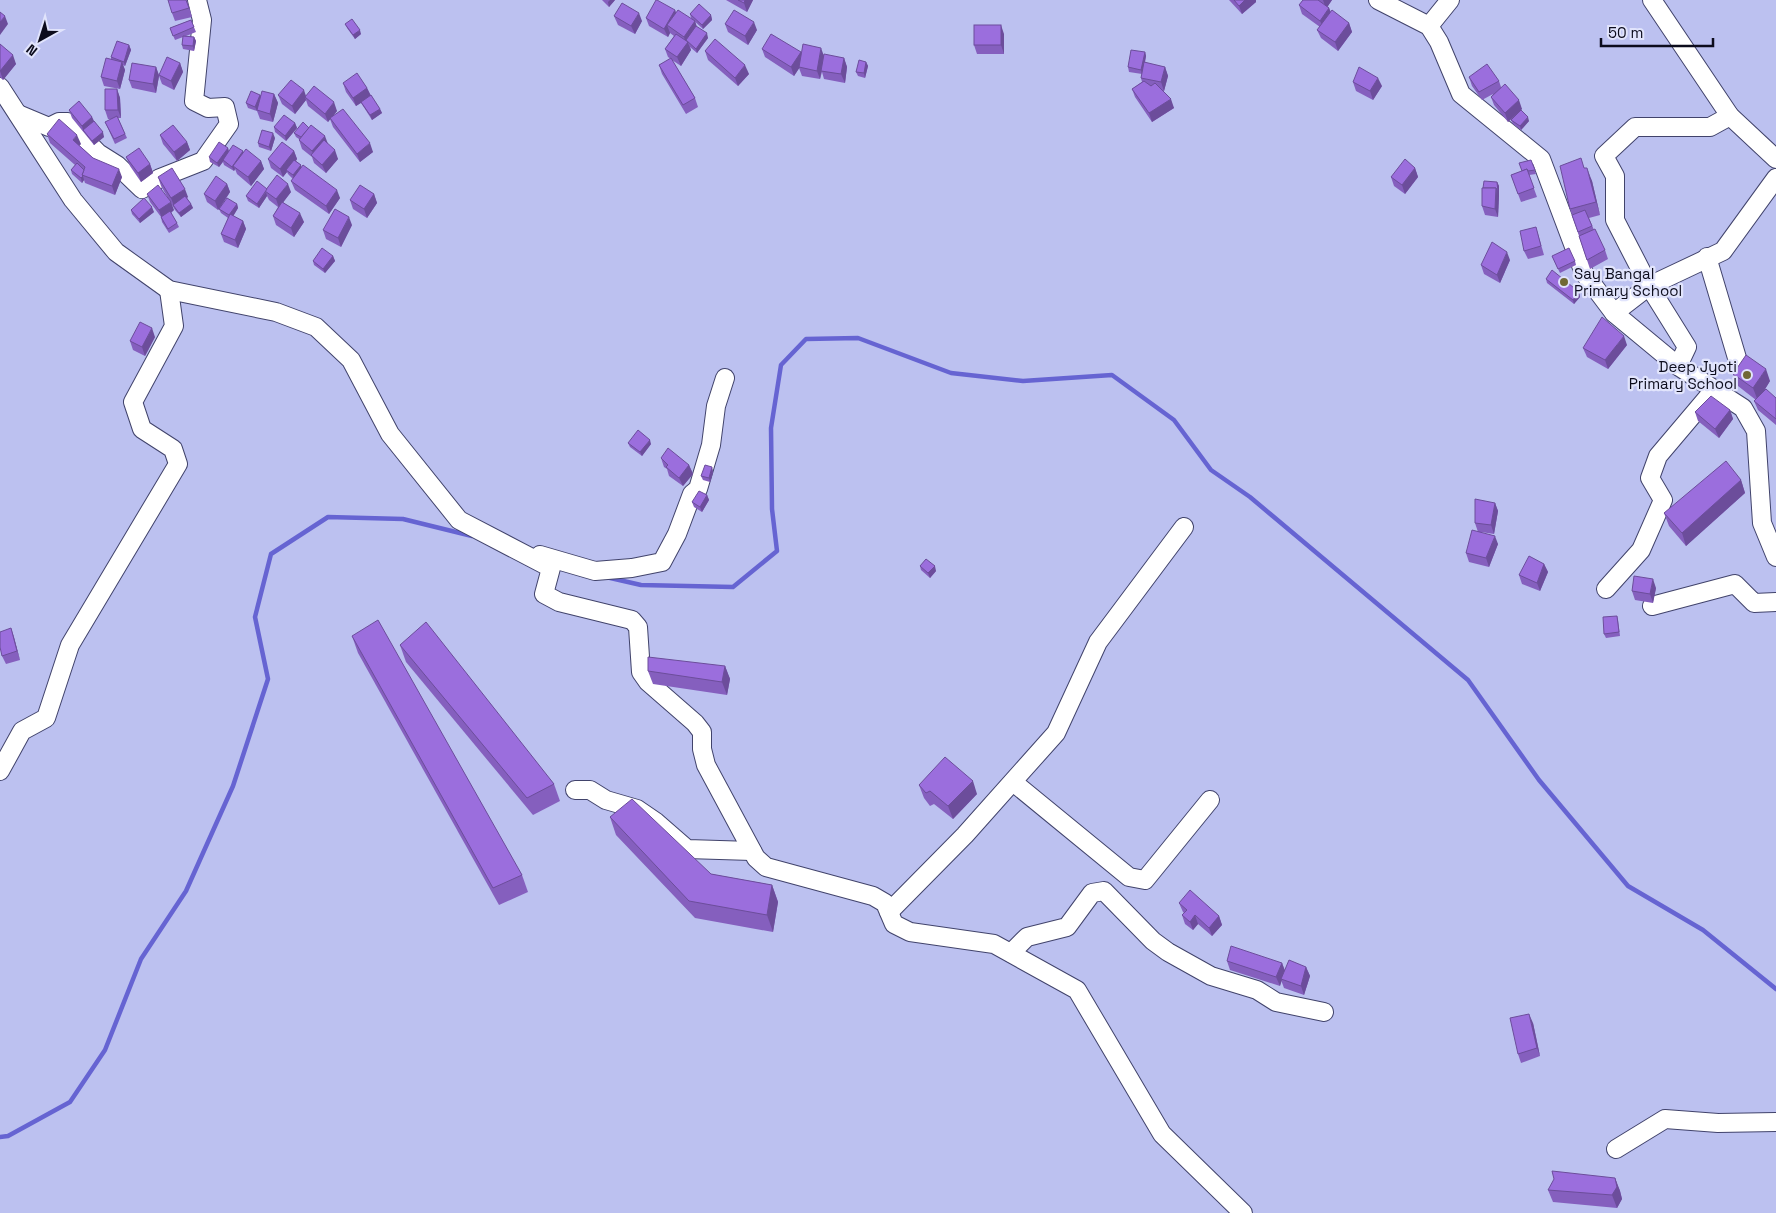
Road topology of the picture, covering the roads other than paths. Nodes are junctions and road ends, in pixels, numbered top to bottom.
1 (196, 0) edge
2 (1378, 0) edge
3 (1450, 0) edge
4 (1652, 0) edge
5 (1429, 26) junction
6 (0, 87) edge
7 (18, 114) junction
8 (1730, 116) junction
9 (1776, 159) edge
10 (1776, 178) edge
11 (1707, 257) junction
12 (1649, 286) junction
13 (170, 290) junction
14 (1614, 313) junction
15 (1737, 358) dead end
16 (1678, 366) junction
17 (725, 378) dead end
18 (1713, 391) junction
19 (1184, 527) dead end
20 (496, 539) junction
21 (1776, 556) edge
22 (1606, 589) dead end
23 (1776, 602) edge
24 (1652, 606) dead end
25 (0, 771) edge
26 (1013, 782) junction
27 (575, 790) dead end
28 (1210, 800) dead end
29 (752, 850) junction
30 (889, 912) junction
31 (1011, 953) junction
32 (1324, 1012) dead end
33 (1776, 1122) edge
34 (1616, 1148) dead end
35 (1243, 1213) edge

1 - 7 street
2 - 5 street
3 - 5 street
4 - 8 street
5 - 14 street
6 - 7 street
7 - 13 street
8 - 9 street
8 - 12 street
10 - 11 street
11 - 12 street
11 - 15 street
12 - 14 street
12 - 16 street
13 - 20 street
13 - 25 street
14 - 16 street
16 - 18 street
17 - 20 street
18 - 21 street
18 - 22 street
19 - 26 street
20 - 29 street
23 - 24 street
26 - 28 street
26 - 30 street
27 - 29 street
29 - 30 street
30 - 31 street
31 - 32 street
31 - 35 street
33 - 34 street

